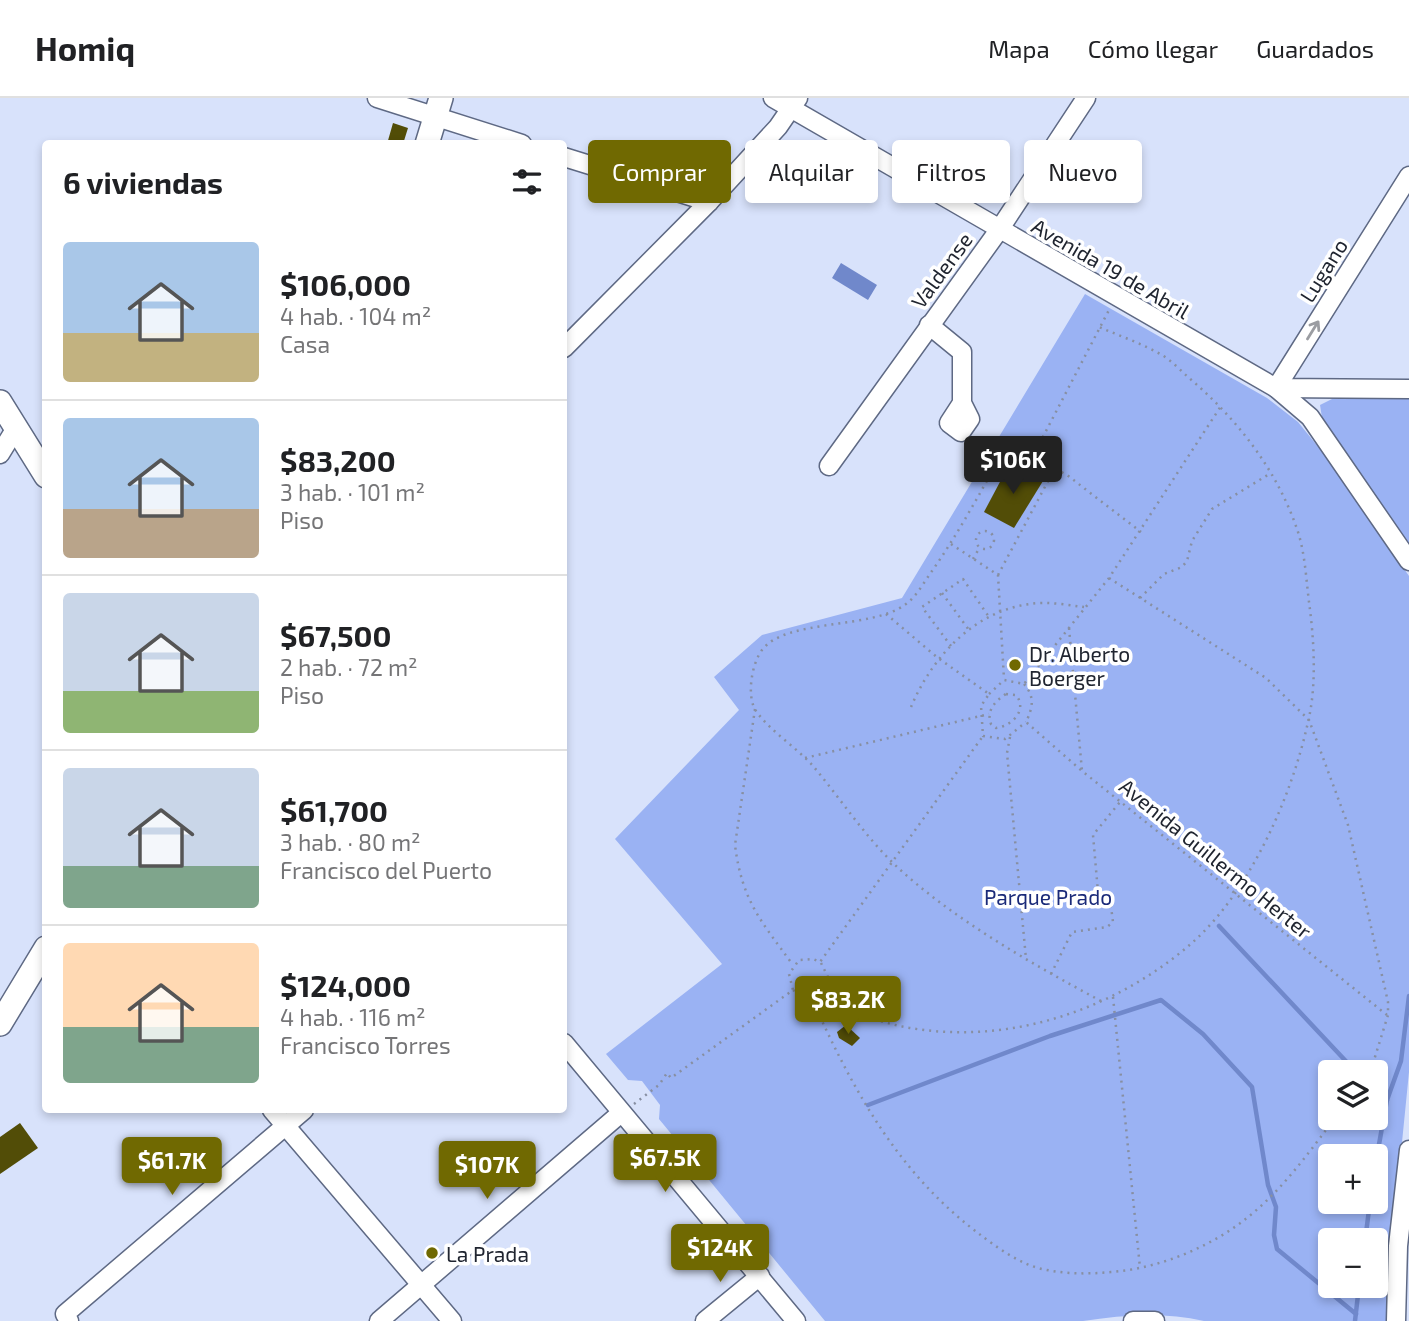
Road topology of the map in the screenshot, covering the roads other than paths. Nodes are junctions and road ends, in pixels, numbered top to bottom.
1 (377, 98) edge
2 (773, 98) edge
3 (1086, 98) edge
4 (405, 102) edge
5 (794, 104) edge
6 (439, 107) edge
7 (428, 140) edge
8 (513, 140) edge
9 (567, 158) edge
10 (588, 164) edge
11 (1409, 176) edge
12 (731, 177) edge
13 (708, 203) edge
14 (999, 230) junction
15 (929, 325) junction
16 (567, 345) edge
17 (0, 385) edge
18 (1276, 388) junction
19 (1409, 390) edge
20 (0, 402) edge
21 (962, 403) dead end
22 (16, 428) junction
23 (42, 443) edge
24 (0, 454) edge
25 (829, 466) dead end
26 (42, 470) edge
27 (1409, 561) edge
28 (42, 955) edge
29 (0, 1024) edge
30 (567, 1047) edge
31 (621, 1112) junction
32 (275, 1113) edge
33 (300, 1113) edge
34 (285, 1125) junction
35 (1409, 1150) edge
36 (760, 1276) junction
37 (422, 1285) junction
38 (67, 1318) edge
39 (379, 1321) edge
40 (452, 1321) edge
41 (705, 1321) edge
42 (796, 1321) edge
43 (1133, 1321) edge
44 (1154, 1321) edge
45 (1396, 1321) edge

1 - 4 street
2 - 5 street, Avenida 19 de Abril
3 - 14 street, Valdense
4 - 6 street
5 - 12 street
5 - 14 street, Avenida 19 de Abril
6 - 7 main road
6 - 8 street
9 - 10 street
18 -> 11 street, Lugano
13 - 16 street
14 - 15 street, Valdense
14 - 18 street, Avenida 19 de Abril
15 - 21 street
15 - 25 street, Valdense
17 - 23 main road
18 - 19 street, Avenida 19 de Abril
18 - 27 street
20 - 22 main road
22 - 24 street
22 - 26 main road
28 - 29 main road
30 - 31 street
31 - 36 street
31 - 37 street
32 - 34 street
33 - 34 street
34 - 37 street
34 - 38 street
35 - 45 street
36 - 41 street
36 - 42 street
37 - 39 street
37 - 40 street
43 - 44 street

